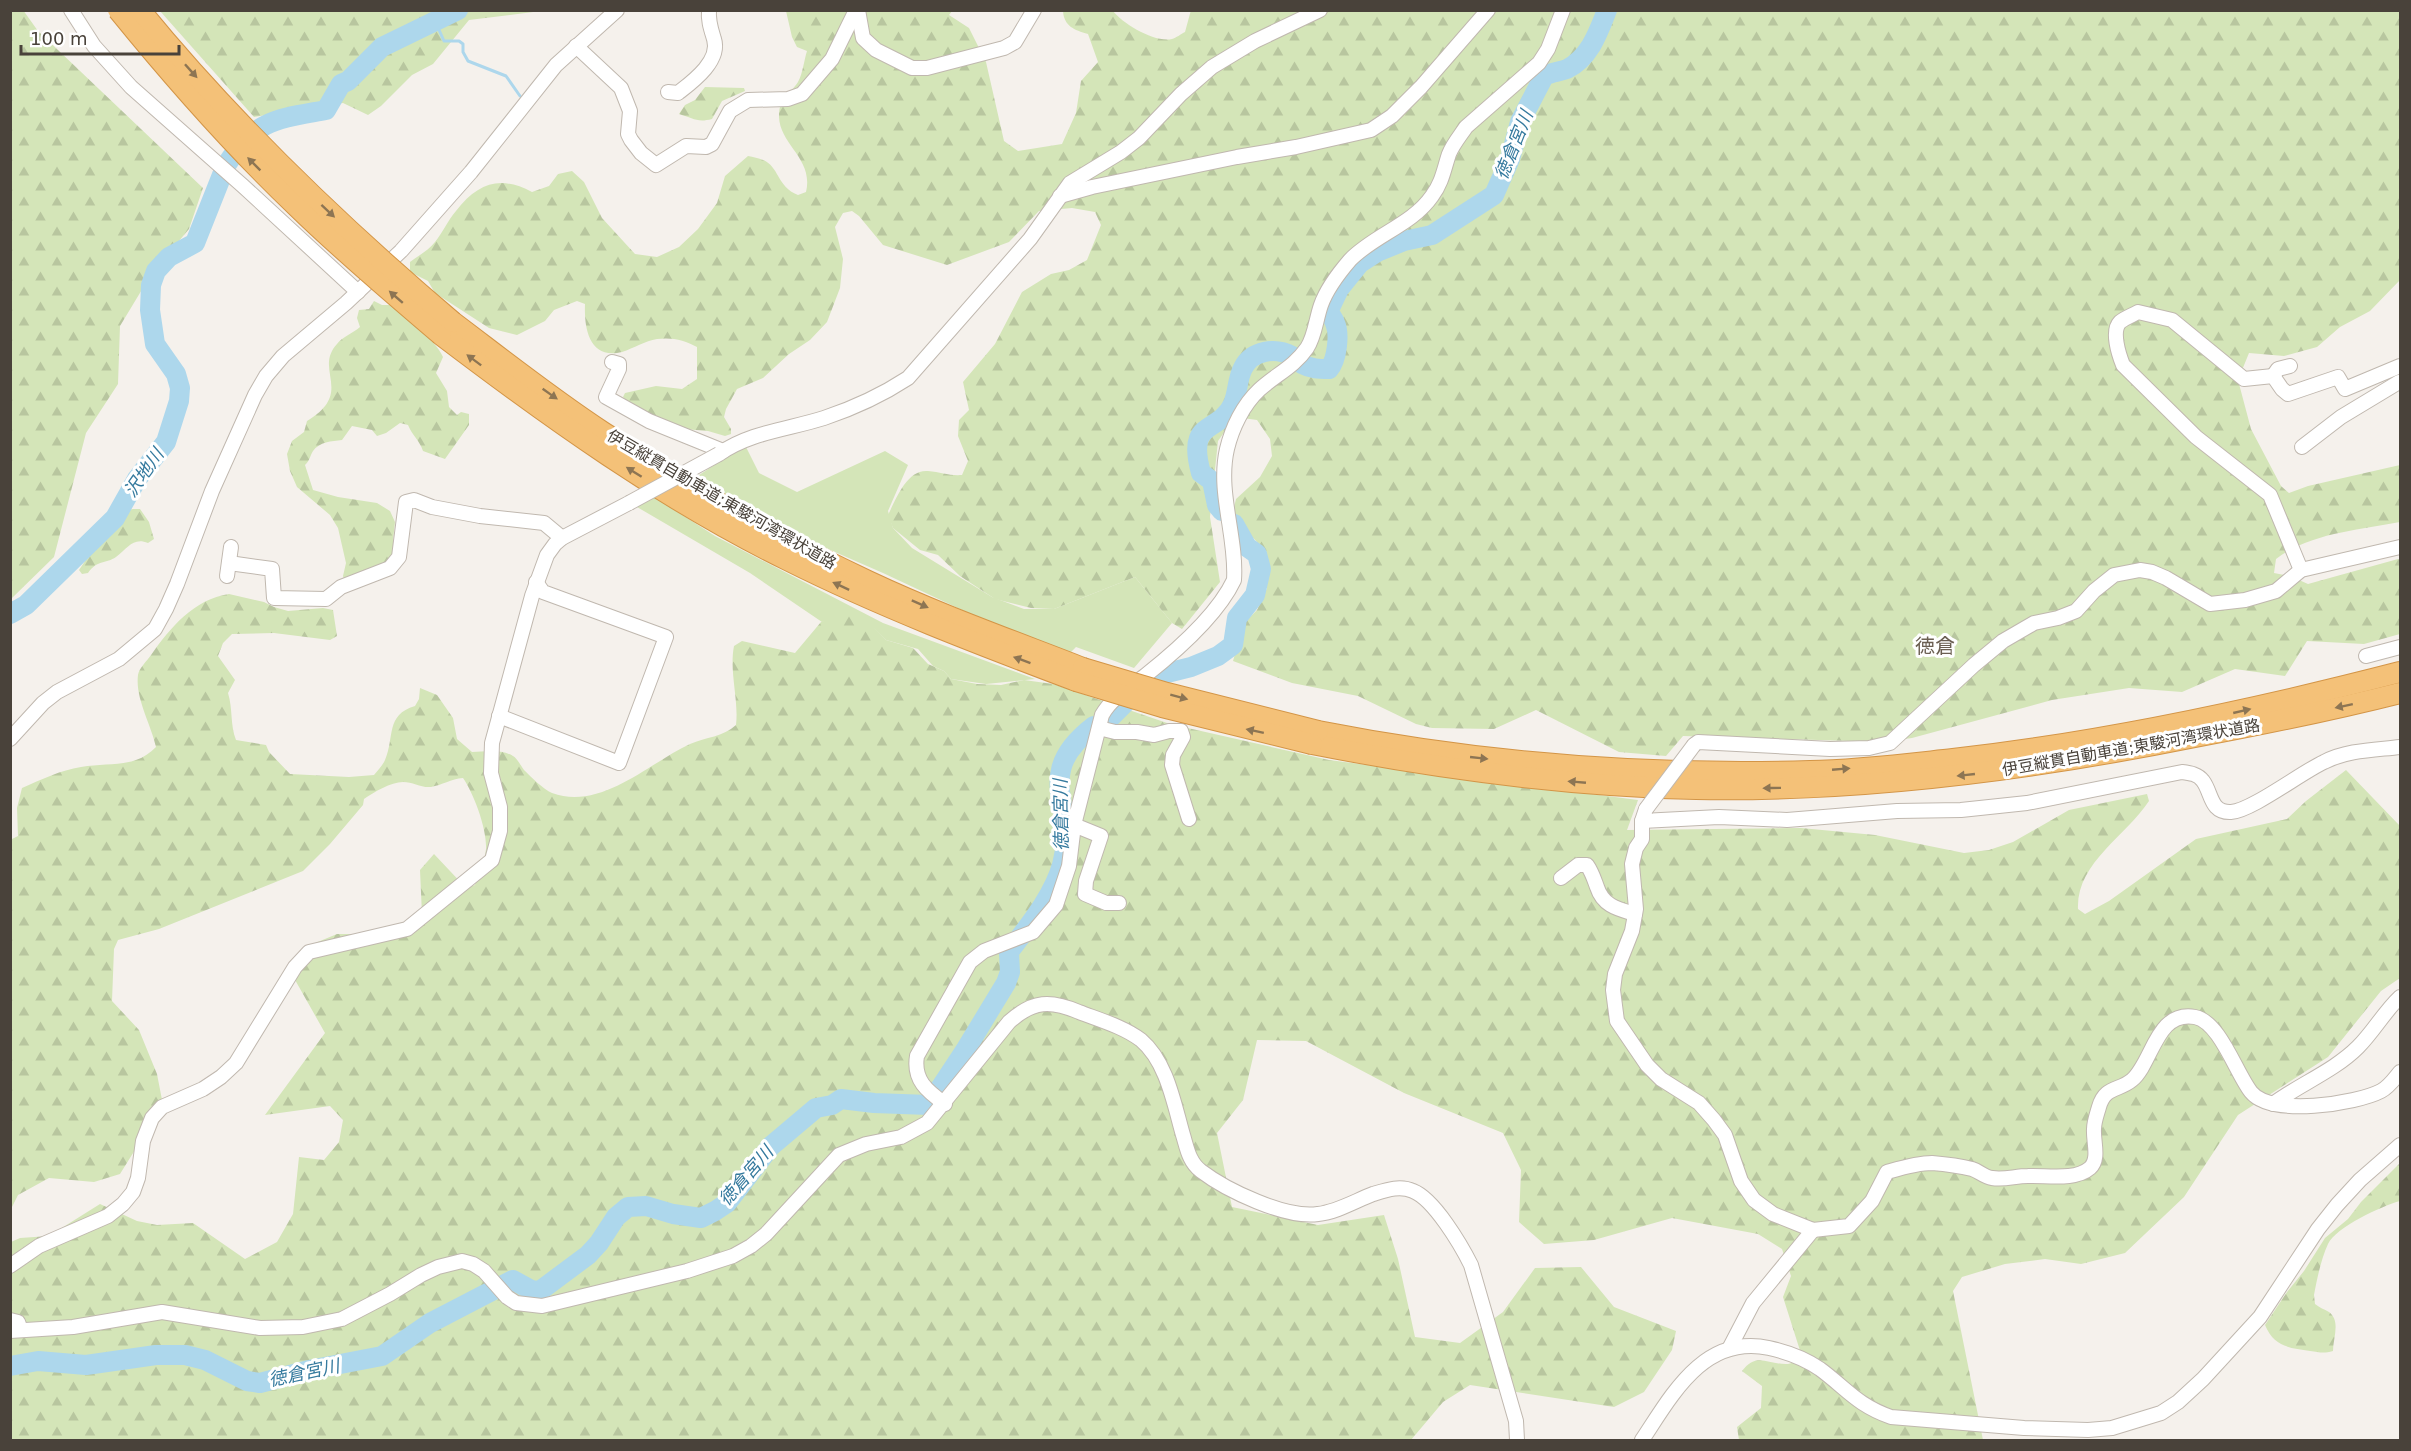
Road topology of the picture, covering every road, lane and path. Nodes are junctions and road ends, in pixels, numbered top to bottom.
1 (71, 10) edge
2 (118, 10) edge
3 (140, 10) edge
4 (709, 10) edge
5 (857, 10) edge
6 (1034, 10) edge
7 (1320, 10) edge
8 (1488, 10) edge
9 (1563, 10) edge
10 (609, 13) edge
11 (576, 46) junction
12 (668, 92) dead end
13 (1060, 196) junction
14 (358, 292) junction
15 (447, 328) junction
16 (612, 362) dead end
17 (2290, 366) dead end
18 (2396, 368) edge
19 (2272, 376) junction
20 (2400, 384) edge
21 (2302, 447) dead end
22 (721, 452) junction
23 (562, 538) junction
24 (231, 547) dead end
25 (2400, 547) edge
26 (2301, 570) junction
27 (536, 582) junction
28 (2400, 647) edge
29 (2366, 656) dead end
30 (2400, 669) edge
31 (2400, 693) edge
32 (499, 716) junction
33 (1099, 728) junction
34 (1315, 737) junction
35 (10, 739) edge
36 (2400, 747) edge
37 (1644, 815) junction
38 (1190, 819) dead end
39 (1074, 825) junction
40 (1561, 878) dead end
41 (1119, 903) dead end
42 (1635, 914) junction
43 (2400, 997) edge
44 (2400, 1072) edge
45 (945, 1104) junction
46 (2272, 1104) junction
47 (2400, 1145) edge
48 (1813, 1230) junction
49 (10, 1266) edge
50 (10, 1320) edge
51 (16, 1331) edge
52 (1729, 1349) junction
53 (2069, 1435) edge
54 (1517, 1440) edge
55 (1642, 1440) edge

1 - 14 street
15 -> 2 highway, 伊豆縦貫自動車道;東駿河湾環状道路, bridge
3 -> 15 highway, 伊豆縦貫自動車道;東駿河湾環状道路, bridge
4 - 12 street
5 - 6 street
5 - 11 street
7 - 13 street
8 - 13 street
9 - 33 street
10 - 11 street
11 - 14 street
13 - 22 street
14 - 35 street
15 - 34 highway, 伊豆縦貫自動車道;東駿河湾環状道路, bridge
16 - 22 street
17 - 19 street
18 - 19 street
18 - 20 street
19 - 26 street
20 - 21 street
22 - 23 street, bridge
23 - 24 street
23 - 27 street
25 - 26 street
26 - 37 street, bridge
27 - 32 street
27 - 32 street
28 - 29 street
34 -> 30 highway, 伊豆縦貫自動車道;東駿河湾環状道路
31 -> 34 highway, 伊豆縦貫自動車道;東駿河湾環状道路
32 - 49 street
33 - 38 street
33 - 39 street
36 - 37 street
37 - 42 street
39 - 41 street
39 - 45 street
40 - 42 street
42 - 48 street
43 - 46 street
44 - 46 street
45 - 51 street
45 - 54 street
46 - 48 street
47 - 53 street
48 - 52 street
50 - 51 street
52 - 53 street
52 - 55 street

